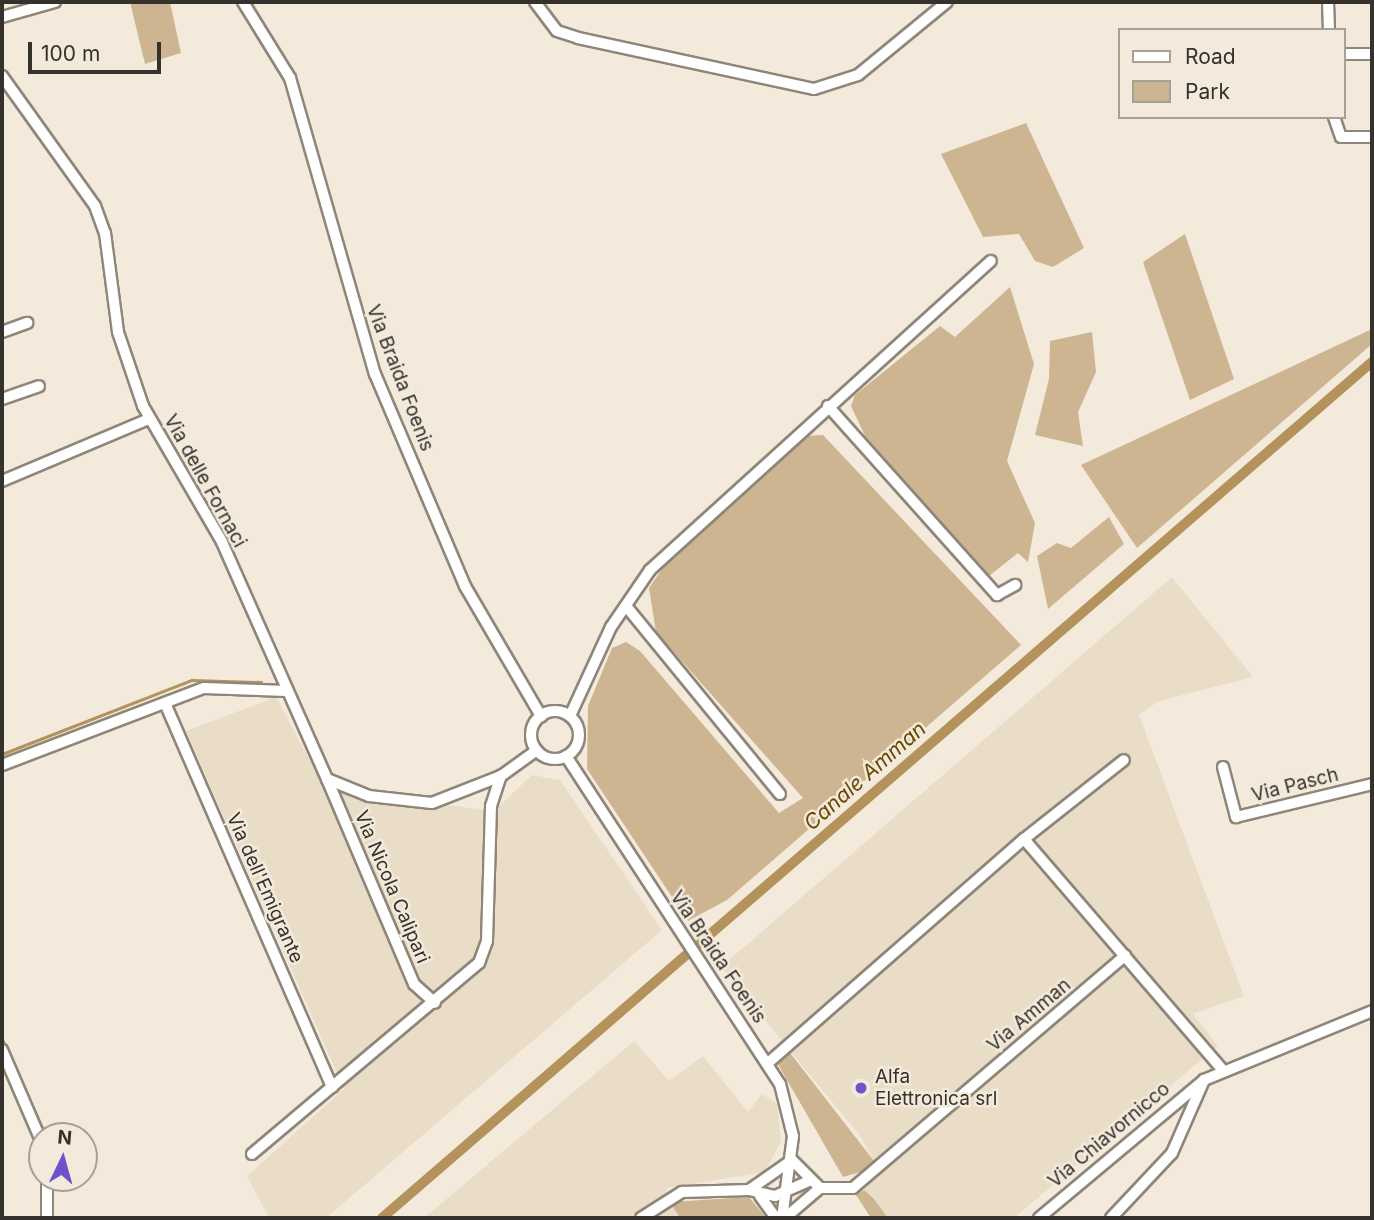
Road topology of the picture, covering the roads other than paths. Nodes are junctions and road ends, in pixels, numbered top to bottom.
1 (55, 2) edge
2 (243, 2) edge
3 (535, 2) edge
4 (947, 2) edge
5 (1328, 2) edge
6 (2, 18) edge
7 (1329, 28) edge
8 (1346, 54) edge
9 (1372, 54) edge
10 (2, 76) edge
11 (1334, 119) edge
12 (1372, 137) edge
13 (991, 261) dead end
14 (27, 323) dead end
15 (2, 331) edge
16 (39, 386) dead end
17 (2, 399) edge
18 (828, 405) junction
19 (149, 419) junction
20 (2, 481) edge
21 (1015, 585) dead end
22 (626, 606) junction
23 (286, 691) junction
24 (165, 703) junction
25 (541, 716) junction
26 (570, 716) junction
27 (537, 750) junction
28 (566, 756) junction
29 (1124, 760) dead end
30 (2, 765) edge
31 (1223, 767) dead end
32 (501, 776) junction
33 (327, 779) junction
34 (1372, 784) edge
35 (780, 793) dead end
36 (1024, 839) junction
37 (1125, 956) junction
38 (435, 1003) junction
39 (1372, 1011) edge
40 (2, 1050) edge
41 (768, 1063) junction
42 (1223, 1070) junction
43 (1204, 1080) junction
44 (332, 1087) junction
45 (33, 1122) edge
46 (252, 1154) dead end
47 (792, 1160) junction
48 (809, 1181) junction
49 (768, 1182) junction
50 (820, 1188) junction
51 (749, 1190) junction
52 (786, 1191) junction
53 (47, 1192) edge
54 (807, 1195) junction
55 (760, 1196) junction
56 (47, 1218) edge
57 (641, 1218) edge
58 (776, 1218) edge
59 (783, 1218) edge
60 (1039, 1218) edge
61 (1111, 1218) edge

1 - 6 street
2 - 25 street, Via Braida Foenis
3 - 4 street
5 - 7 street
8 - 9 street
10 - 19 street, Via delle Fornaci
11 - 12 street
13 - 18 street
14 - 15 street
16 - 17 street
18 - 21 street
18 - 22 street
19 - 20 street
19 - 23 street, Via delle Fornaci
22 - 26 street
22 - 35 street
23 - 24 street
23 - 33 street, Via delle Fornaci
24 - 30 street
24 - 44 street, Via dell'Emigrante
25 - 26 street
25 - 27 street
26 - 28 street
27 - 28 street
27 - 32 street
28 - 41 street, Via Braida Foenis
29 - 36 street
31 - 34 street, Via Pasch
32 - 33 street
32 - 38 street
33 - 38 street, Via Nicola Calipari
36 - 37 street
36 - 41 street
37 - 42 street
37 - 50 street, Via Amman
38 - 44 street
39 - 42 street, Via Chiavornicco
40 - 45 street
41 - 47 street, Via Braida Foenis
42 - 43 street, Via Chiavornicco
43 - 60 street, Via Chiavornicco
43 - 61 street, Via Chiavornicco
44 - 46 street
47 - 48 street
47 - 49 street
47 - 52 street, Via Braida Foenis
48 - 50 street
48 - 52 street
49 - 51 street
49 - 52 street
50 - 54 street, Via Amman
51 - 55 street
51 - 57 street
52 - 54 street
52 - 55 street
52 - 59 street
53 - 56 street
54 - 59 street, Via Amman
55 - 58 street

